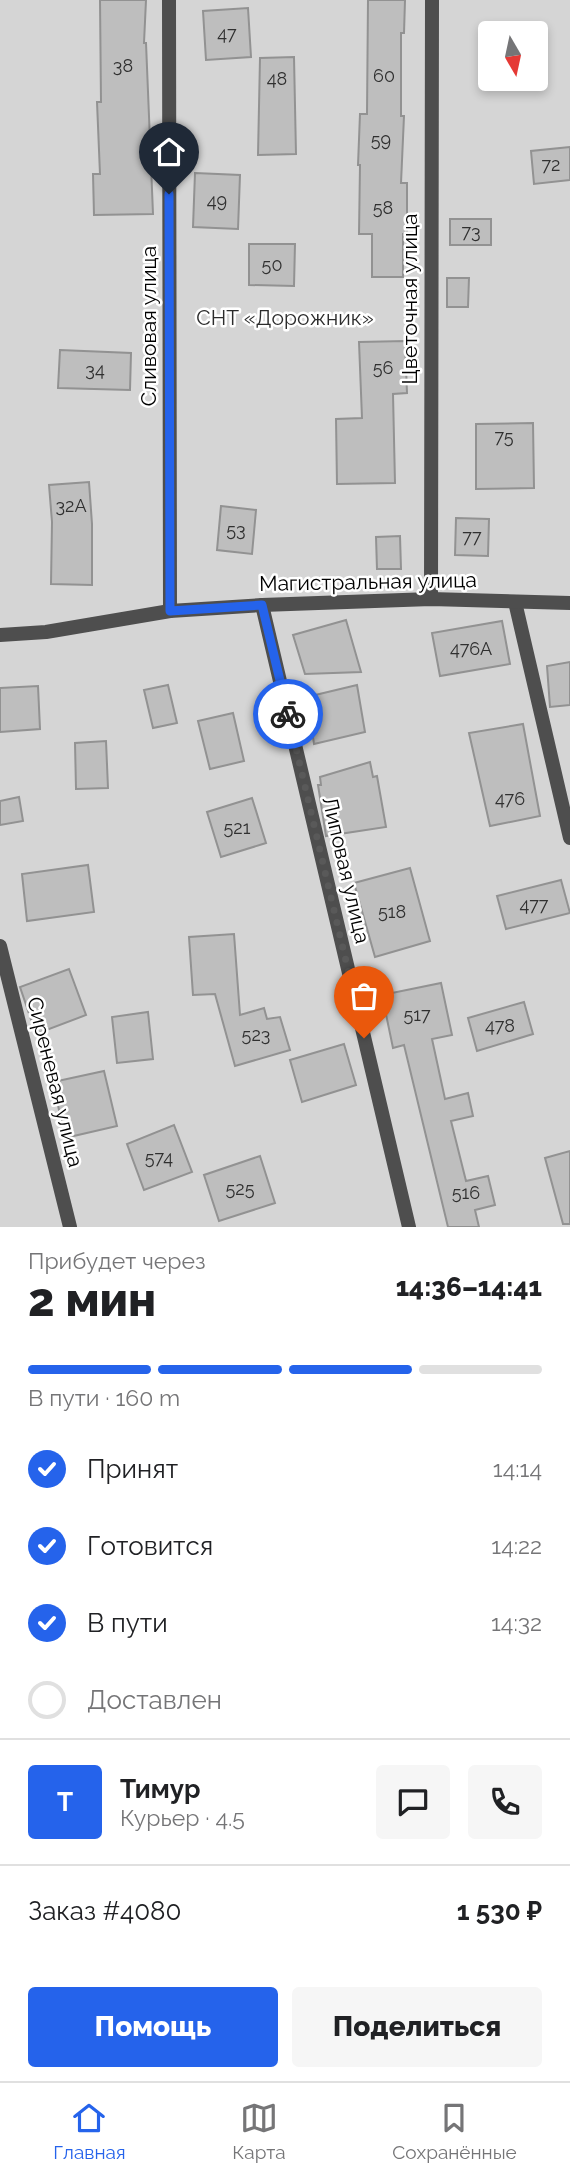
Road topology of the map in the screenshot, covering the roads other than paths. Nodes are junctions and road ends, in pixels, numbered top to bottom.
1 (169, 0) edge
2 (432, 0) edge
3 (430, 599) junction
4 (515, 602) junction
5 (570, 603) edge
6 (262, 605) junction
7 (170, 611) junction
8 (0, 635) edge
9 (570, 838) edge
10 (0, 946) edge
11 (70, 1227) edge
12 (409, 1227) edge

1 - 7 street, Сливовая улица
2 - 3 street, Цветочная улица
3 - 4 street, Магистральная улица
3 - 6 street, Магистральная улица
4 - 5 street, Магистральная улица
4 - 9 street
6 - 7 street, Магистральная улица
6 - 12 street, Липовая улица
7 - 8 street, Магистральная улица
10 - 11 street, Сиреневая улица

